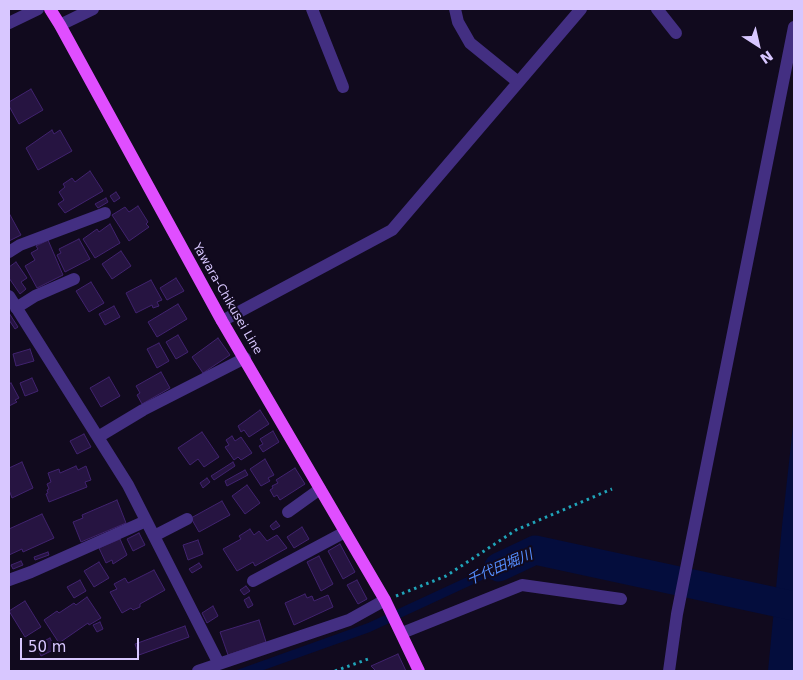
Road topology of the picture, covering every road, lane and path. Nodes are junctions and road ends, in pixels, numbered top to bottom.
1 (38, 9) edge
2 (50, 9) edge
3 (92, 9) edge
4 (312, 9) edge
5 (455, 9) edge
6 (581, 9) edge
7 (657, 9) edge
8 (9, 23) edge
9 (60, 25) junction
10 (794, 27) edge
11 (676, 33) dead end
12 (518, 82) junction
13 (343, 87) dead end
14 (105, 214) dead end
15 (9, 252) edge
16 (74, 279) dead end
17 (9, 296) edge
18 (16, 308) junction
19 (222, 321) junction
20 (245, 358) junction
21 (98, 437) junction
22 (320, 489) junction
23 (612, 489) dead end
24 (288, 512) dead end
25 (187, 519) dead end
26 (146, 521) junction
27 (345, 532) junction
28 (154, 536) junction
29 (9, 580) edge
30 (253, 581) dead end
31 (621, 599) dead end
32 (385, 600) junction
33 (402, 633) junction
34 (371, 658) dead end
35 (219, 664) junction
36 (198, 671) edge
37 (335, 671) edge
38 (418, 671) edge
39 (669, 671) edge

1 - 8 street
2 - 9 main road, Yawara-Chikusei Line
3 - 9 street
4 - 13 street
5 - 12 street
6 - 12 street
7 - 11 street
9 - 19 main road, Yawara-Chikusei Line
10 - 39 street
12 - 19 street
14 - 15 street
16 - 18 street
17 - 18 street
18 - 21 street
19 - 20 main road, Yawara-Chikusei Line
20 - 21 street
20 - 22 main road, Yawara-Chikusei Line
21 - 26 street
22 - 24 street
22 - 27 main road, Yawara-Chikusei Line
23 - 32 path
25 - 28 street
26 - 28 street
26 - 29 street
27 - 30 street
27 - 32 main road, Yawara-Chikusei Line
28 - 35 street
31 - 33 street
32 - 33 main road, Yawara-Chikusei Line
32 - 35 street
33 - 38 main road, Yawara-Chikusei Line
34 - 37 path
35 - 36 street

